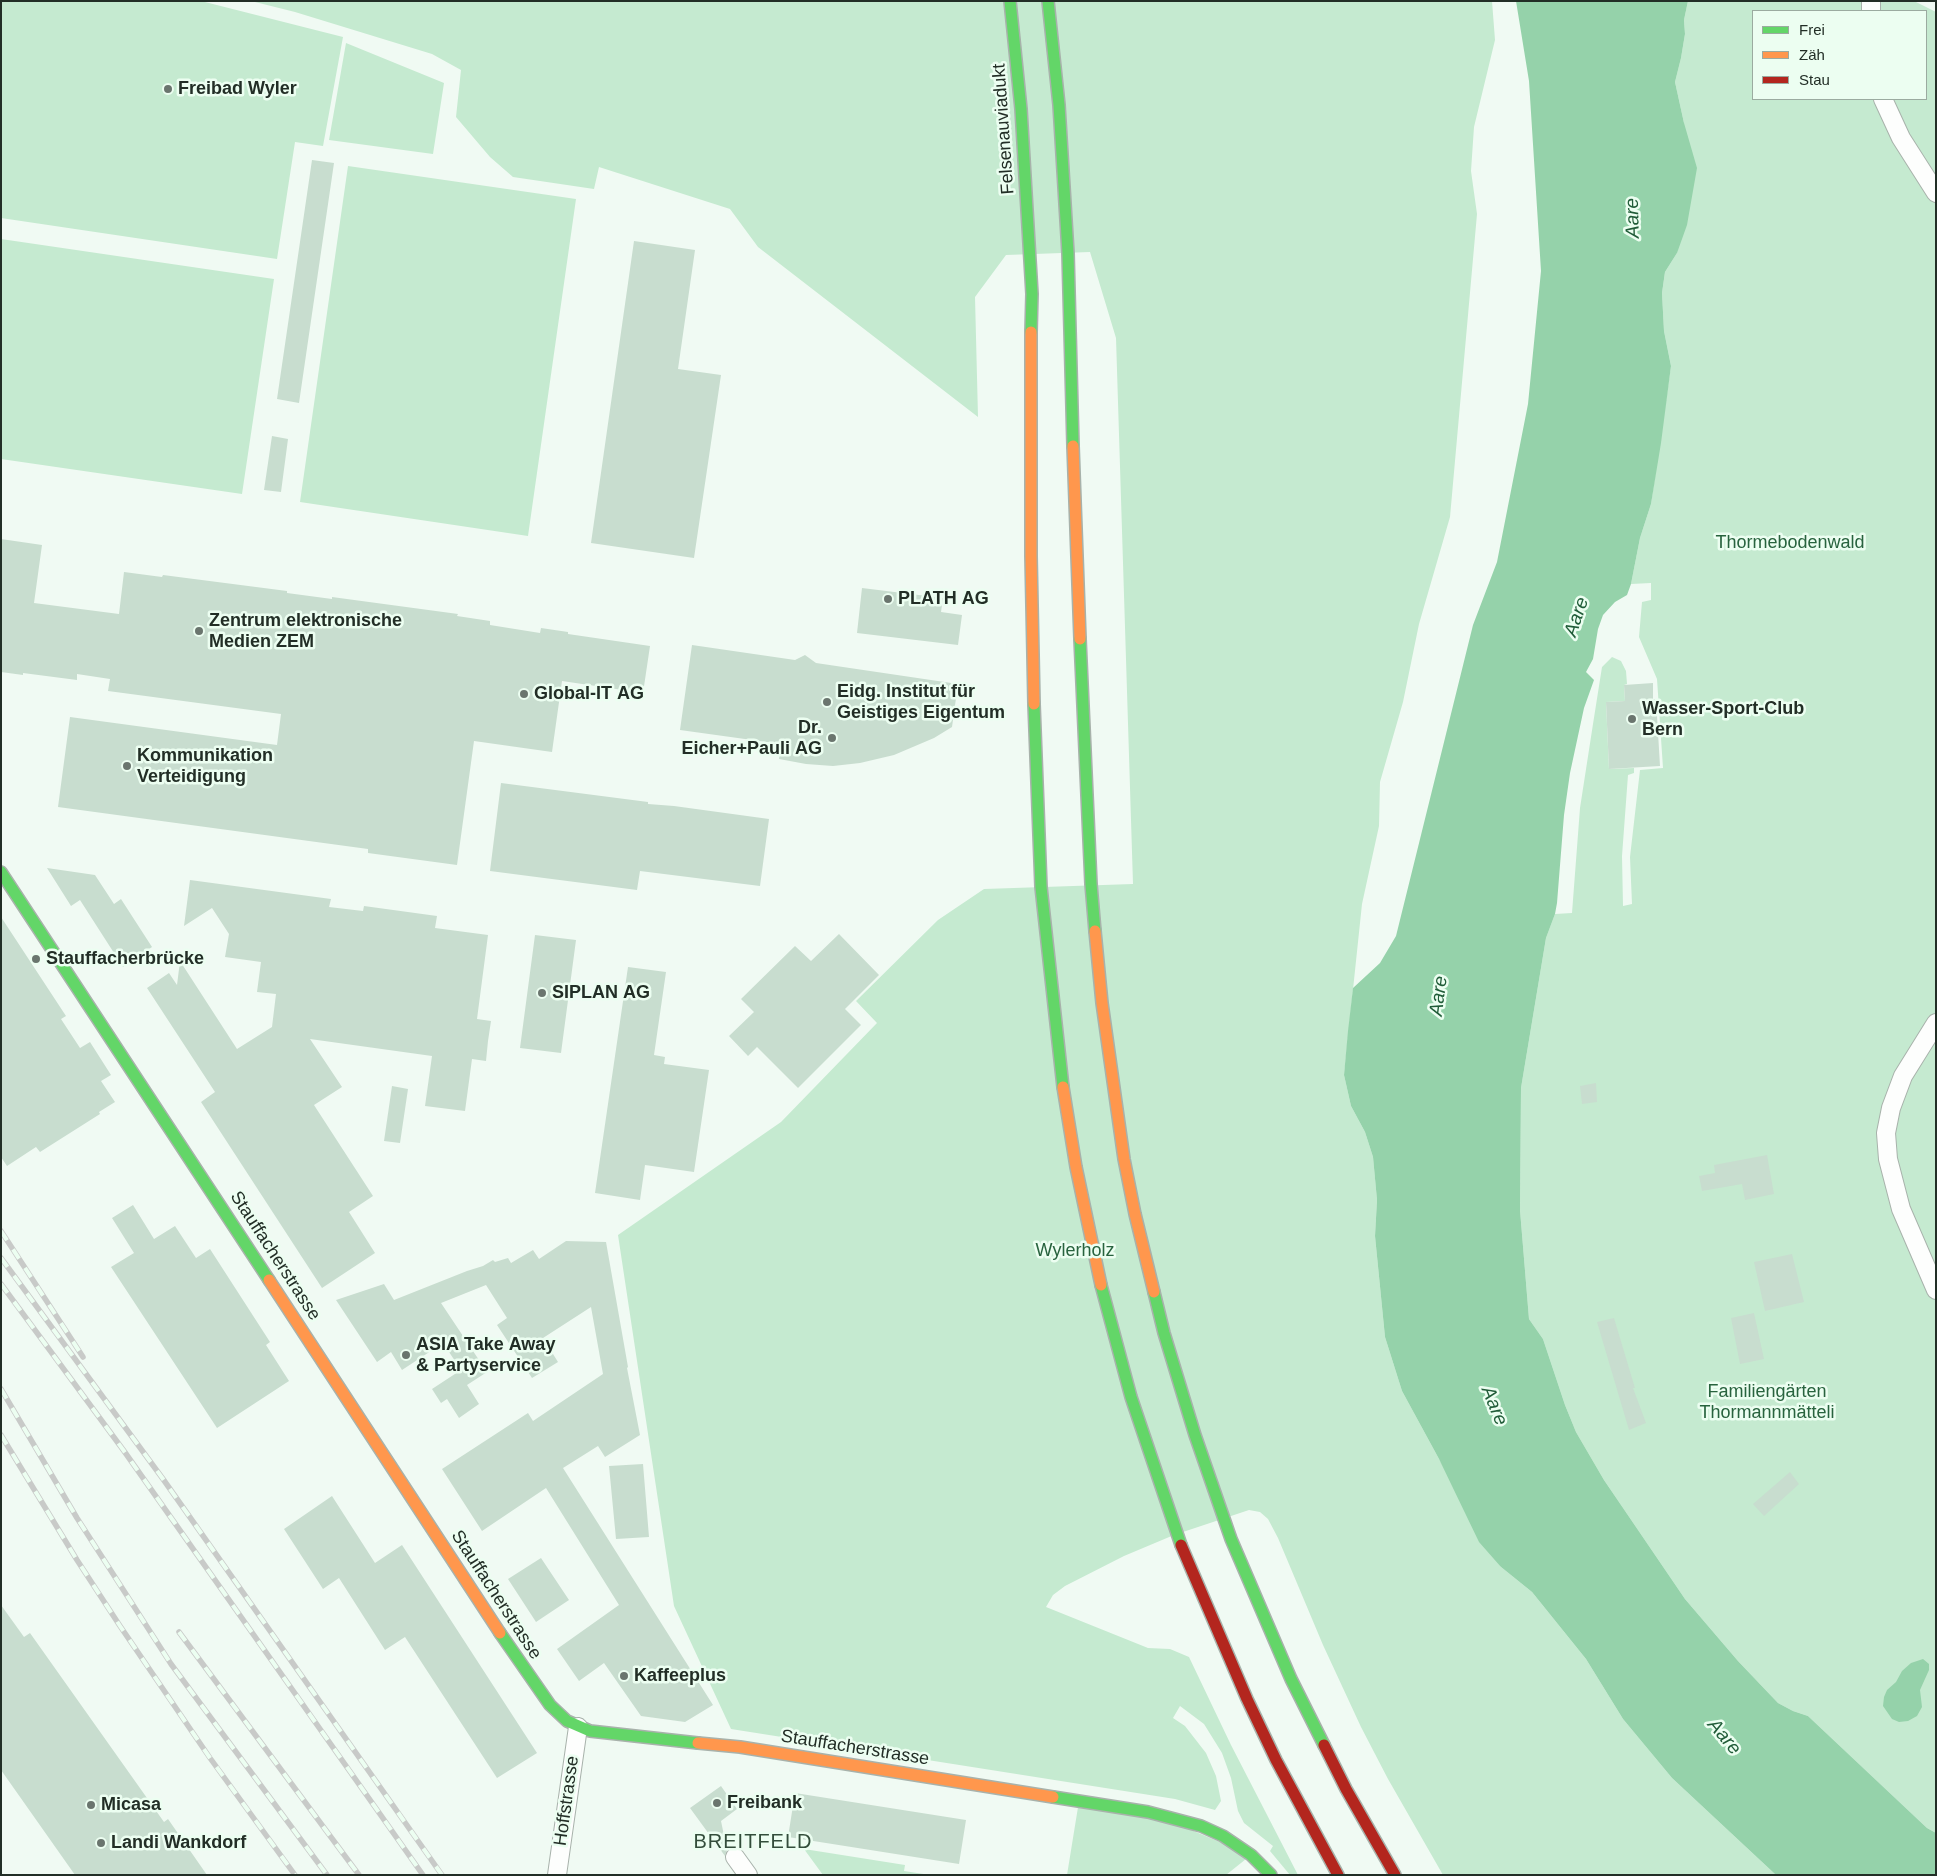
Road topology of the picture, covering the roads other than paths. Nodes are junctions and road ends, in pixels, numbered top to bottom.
1 (1010, 1) edge
2 (1048, 1) edge
3 (1883, 100) edge
4 (1936, 193) edge
5 (1, 872) edge
6 (1936, 1023) edge
7 (1936, 1290) edge
8 (578, 1727) junction
9 (735, 1857) dead end
10 (557, 1875) edge
11 (748, 1875) edge
12 (1272, 1875) edge
13 (1338, 1875) edge
14 (1395, 1875) edge

1 - 13 main road, Felsenauviadukt
2 - 14 main road
3 - 4 street
5 - 8 main road, Stauffacherstrasse
6 - 7 street
8 - 10 street, Hoffstrasse
8 - 12 main road, Stauffacherstrasse
9 - 11 street

